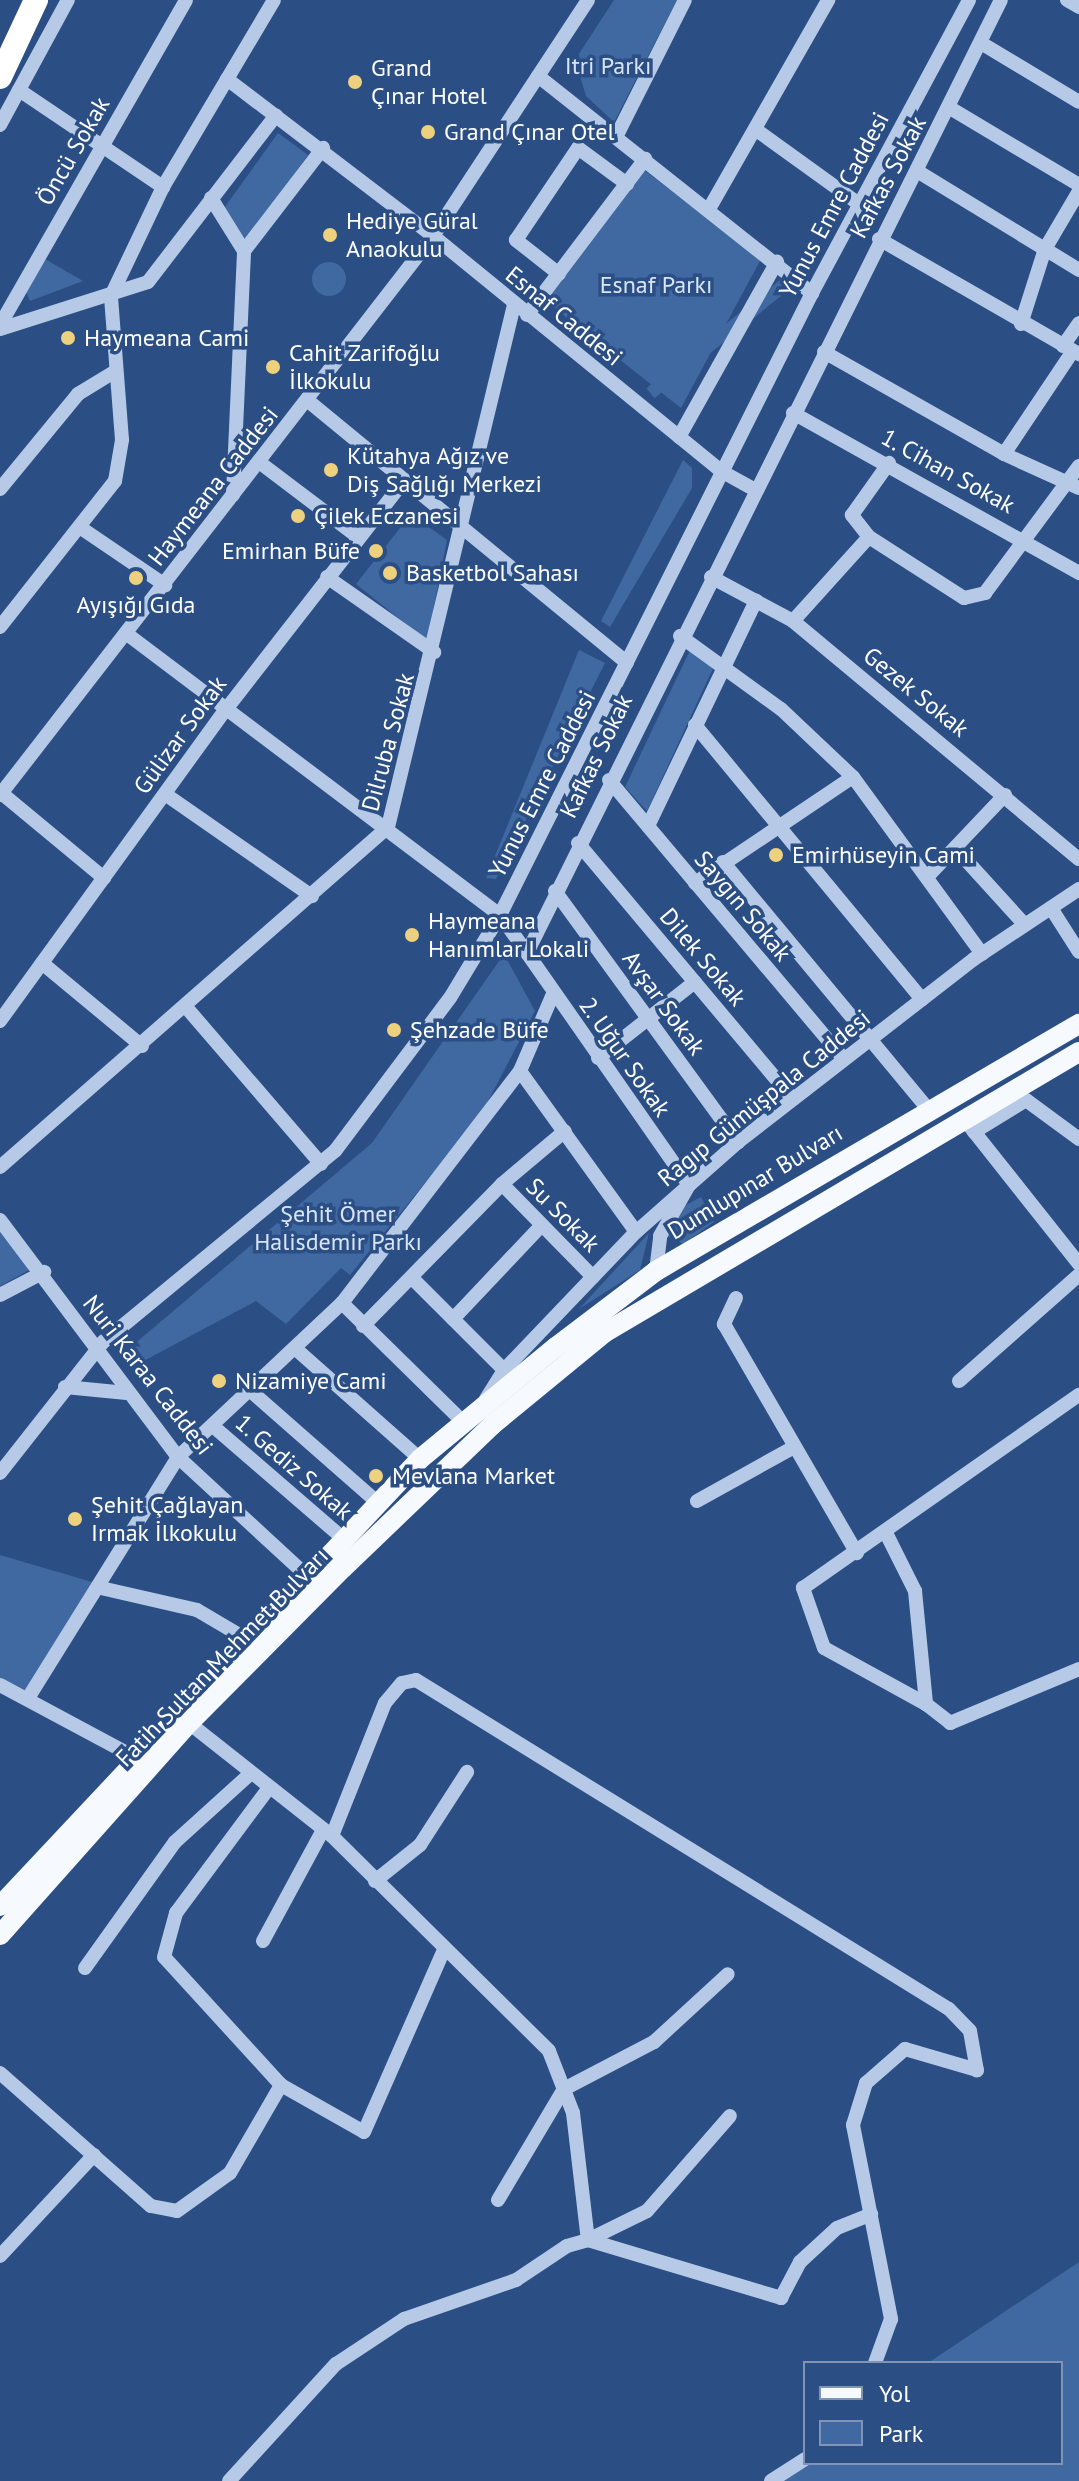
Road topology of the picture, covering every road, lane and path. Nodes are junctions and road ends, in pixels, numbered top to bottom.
1 (36, 0) edge
2 (68, 0) edge
3 (186, 0) edge
4 (274, 0) edge
5 (588, 0) edge
6 (685, 0) edge
7 (828, 0) edge
8 (969, 0) edge
9 (1001, 0) edge
10 (1067, 0) edge
11 (1079, 7) edge
12 (981, 43) junction
13 (538, 76) junction
14 (227, 79) junction
15 (9, 84) edge
16 (1079, 102) edge
17 (950, 108) junction
18 (276, 115) junction
19 (0, 125) edge
20 (755, 129) junction
21 (616, 137) junction
22 (102, 144) junction
23 (323, 148) junction
24 (645, 159) junction
25 (917, 171) junction
26 (627, 184) junction
27 (163, 187) junction
28 (1079, 188) edge
29 (211, 198) junction
30 (859, 204) junction
31 (709, 209) junction
32 (433, 236) junction
33 (879, 239) junction
34 (1045, 249) junction
35 (244, 251) junction
36 (777, 262) junction
37 (1079, 270) edge
38 (559, 274) junction
39 (812, 293) junction
40 (111, 296) junction
41 (514, 305) junction
42 (527, 315) junction
43 (1079, 323) edge
44 (1021, 324) junction
45 (0, 327) edge
46 (1072, 350) edge
47 (824, 352) junction
48 (114, 372) junction
49 (307, 400) junction
50 (793, 413) junction
51 (679, 437) junction
52 (1004, 454) junction
53 (259, 462) junction
54 (889, 463) junction
55 (1079, 466) edge
56 (721, 471) junction
57 (404, 481) junction
58 (1063, 486) junction
59 (1079, 488) edge
60 (0, 489) edge
61 (755, 490) junction
62 (233, 496) junction
63 (462, 527) junction
64 (81, 528) junction
65 (358, 537) junction
66 (869, 537) junction
67 (1028, 542) junction
68 (1079, 573) edge
69 (327, 577) junction
70 (711, 577) junction
71 (165, 585) junction
72 (756, 601) junction
73 (793, 621) junction
74 (0, 627) edge
75 (127, 634) junction
76 (680, 636) junction
77 (434, 652) junction
78 (627, 663) junction
79 (723, 668) junction
80 (224, 712) junction
81 (695, 725) junction
82 (853, 777) junction
83 (609, 780) junction
84 (0, 793) edge
85 (165, 794) junction
86 (1005, 795) junction
87 (782, 823) junction
88 (648, 826) junction
89 (388, 827) junction
90 (578, 843) junction
91 (955, 848) junction
92 (1079, 859) edge
93 (723, 862) junction
94 (930, 874) junction
95 (104, 878) junction
96 (695, 883) junction
97 (1079, 889) edge
98 (555, 891) junction
99 (312, 896) junction
100 (1051, 908) junction
101 (500, 915) junction
102 (1025, 925) junction
103 (1079, 952) edge
104 (527, 953) junction
105 (982, 954) junction
106 (42, 963) junction
107 (695, 982) junction
108 (553, 994) junction
109 (922, 999) junction
110 (186, 1007) junction
111 (648, 1018) junction
112 (0, 1021) edge
113 (1079, 1024) edge
114 (871, 1041) junction
115 (142, 1046) junction
116 (1079, 1052) edge
117 (598, 1058) junction
118 (844, 1059) junction
119 (520, 1071) junction
120 (793, 1099) junction
121 (928, 1109) junction
122 (969, 1126) junction
123 (565, 1131) junction
124 (1079, 1139) edge
125 (738, 1142) junction
126 (321, 1164) junction
127 (0, 1167) edge
128 (502, 1184) junction
129 (689, 1185) junction
130 (0, 1220) edge
131 (542, 1225) junction
132 (636, 1232) junction
133 (1079, 1264) edge
134 (656, 1271) junction
135 (44, 1272) junction
136 (1079, 1275) edge
137 (593, 1277) junction
138 (412, 1278) junction
139 (0, 1295) edge
140 (736, 1298) dead end
141 (342, 1303) junction
142 (453, 1319) junction
143 (363, 1326) junction
144 (96, 1350) junction
145 (297, 1350) junction
146 (504, 1370) junction
147 (959, 1381) dead end
148 (65, 1387) junction
149 (127, 1393) junction
150 (253, 1393) junction
151 (1079, 1395) edge
152 (478, 1421) junction
153 (214, 1427) junction
154 (794, 1447) junction
155 (178, 1457) junction
156 (420, 1459) junction
157 (0, 1473) edge
158 (697, 1501) dead end
159 (378, 1503) junction
160 (886, 1533) junction
161 (345, 1540) junction
162 (857, 1553) junction
163 (309, 1578) junction
164 (101, 1588) junction
165 (248, 1640) junction
166 (1079, 1669) edge
167 (0, 1685) edge
168 (30, 1695) junction
169 (926, 1704) junction
170 (189, 1723) junction
171 (138, 1759) junction
172 (467, 1772) dead end
173 (251, 1773) junction
174 (269, 1788) junction
175 (328, 1833) junction
176 (375, 1881) junction
177 (0, 1906) edge
178 (0, 1935) edge
179 (263, 1941) dead end
180 (444, 1950) junction
181 (85, 1968) dead end
182 (728, 1974) dead end
183 (2, 2080) edge
184 (281, 2085) junction
185 (564, 2089) junction
186 (730, 2116) dead end
187 (94, 2155) junction
188 (498, 2200) dead end
189 (871, 2214) junction
190 (588, 2240) junction
191 (0, 2256) edge
192 (876, 2361) edge
193 (803, 2460) edge
194 (229, 2481) edge
195 (771, 2481) edge

1 - 15 highway
2 - 15 street
3 - 22 street, Öncü Sokak
4 - 14 street
5 - 13 street, Haymeana Caddesi
6 - 21 street
7 - 20 street
8 - 30 street, Yunus Emre Caddesi
9 - 12 street, Kafkas Sokak
10 - 11 street
12 - 16 street
12 - 17 street, Kafkas Sokak
13 - 21 street
13 - 32 street, Haymeana Caddesi
14 - 18 street, Esnaf Caddesi
14 - 27 street
15 - 19 street
15 - 22 street
17 - 25 street, Kafkas Sokak
17 - 28 street
18 - 23 street, Esnaf Caddesi
18 - 29 street
20 - 30 street
20 - 31 street
21 - 24 street
22 - 27 street
22 - 45 street, Öncü Sokak
23 - 32 street, Esnaf Caddesi
23 - 35 street
24 - 26 street
24 - 31 street
25 - 33 street, Kafkas Sokak
25 - 34 street
26 - 38 street
26 - 38 street
27 - 40 street
28 - 34 street
29 - 35 street
29 - 40 street
30 - 39 street, Yunus Emre Caddesi
31 - 36 street
32 - 41 street, Esnaf Caddesi
32 - 49 street, Haymeana Caddesi
33 - 44 street
33 - 47 street, Kafkas Sokak
34 - 37 street
34 - 44 street
35 - 62 street
36 - 39 street
36 - 51 street
38 - 42 street
39 - 56 street, Yunus Emre Caddesi
40 - 45 street
40 - 48 street
41 - 42 street, Esnaf Caddesi
41 - 63 street, Dilruba Sokak
42 - 51 street, Esnaf Caddesi
43 - 46 street
44 - 46 street
46 - 52 street
47 - 50 street, Kafkas Sokak
47 - 52 street
48 - 60 street
48 - 64 street
49 - 53 street, Haymeana Caddesi
49 - 57 street
50 - 54 street, 1. Cihan Sokak
50 - 61 street, Kafkas Sokak
51 - 56 street, Esnaf Caddesi
52 - 58 street
53 - 62 street, Haymeana Caddesi
53 - 65 street
54 - 66 street
54 - 67 street, 1. Cihan Sokak
55 - 58 street
56 - 61 street, Esnaf Caddesi
56 - 78 street, Yunus Emre Caddesi
57 - 63 street
57 - 65 street, Gülizar Sokak
58 - 59 street
58 - 67 street
61 - 70 street, Kafkas Sokak
62 - 71 street, Haymeana Caddesi
63 - 77 street, Dilruba Sokak
63 - 78 street
64 - 71 street
64 - 74 street
65 - 69 street, Gülizar Sokak
66 - 67 street
66 - 73 street
67 - 68 street, 1. Cihan Sokak
69 - 77 street
69 - 80 street, Gülizar Sokak
70 - 72 street, Gezek Sokak
70 - 76 street, Kafkas Sokak
71 - 75 street, Haymeana Caddesi
72 - 73 street, Gezek Sokak
72 - 79 street
73 - 86 street, Gezek Sokak
75 - 80 street
75 - 84 street, Haymeana Caddesi
76 - 79 street
76 - 83 street, Kafkas Sokak
77 - 89 street, Dilruba Sokak
78 - 101 street, Yunus Emre Caddesi
79 - 81 street
79 - 82 street
80 - 85 street, Gülizar Sokak
80 - 89 street
81 - 87 street
81 - 88 street
82 - 87 street
82 - 94 street
83 - 88 street, Saygın Sokak
83 - 90 street, Kafkas Sokak
84 - 95 street
85 - 95 street, Gülizar Sokak
85 - 99 street
86 - 91 street
86 - 92 street, Gezek Sokak
87 - 93 street
87 - 109 street
88 - 96 street, Saygın Sokak
89 - 99 street, Dilruba Sokak
89 - 101 street
90 - 98 street, Kafkas Sokak
90 - 107 street, Dilek Sokak
91 - 94 street
91 - 102 street
93 - 96 street
93 - 114 street
94 - 105 street
95 - 106 street, Gülizar Sokak
96 - 118 street, Saygın Sokak
97 - 100 street, Ragıp Gümüşpala Caddesi
98 - 104 street, Kafkas Sokak
98 - 111 street, Avşar Sokak
99 - 110 street, Dilruba Sokak
100 - 102 street, Ragıp Gümüşpala Caddesi
100 - 103 street
101 - 104 street
101 - 126 street, Yunus Emre Caddesi
102 - 105 street, Ragıp Gümüşpala Caddesi
104 - 108 street
105 - 109 street, Ragıp Gümüşpala Caddesi
106 - 112 street, Gülizar Sokak
106 - 115 street
107 - 111 street
107 - 120 street, Dilek Sokak
108 - 117 street, 2. Uğur Sokak
108 - 119 street
109 - 114 street, Ragıp Gümüşpala Caddesi
110 - 115 street, Dilruba Sokak
110 - 126 street
111 - 117 street
111 - 125 street, Avşar Sokak
113 - 121 main road, Dumlupınar Bulvarı
114 - 118 street, Ragıp Gümüşpala Caddesi
114 - 121 street
115 - 127 street, Dilruba Sokak
116 - 122 main road, Dumlupınar Bulvarı
117 - 129 street, 2. Uğur Sokak
118 - 120 street, Ragıp Gümüşpala Caddesi
119 - 123 street
119 - 141 street
120 - 125 street, Ragıp Gümüşpala Caddesi
121 - 134 main road, Dumlupınar Bulvarı
122 - 124 street
122 - 133 street
122 - 152 main road, Dumlupınar Bulvarı
123 - 128 street
123 - 132 street
125 - 129 street, Ragıp Gümüşpala Caddesi
126 - 144 street, Yunus Emre Caddesi
128 - 131 street, Su Sokak
128 - 138 street
129 - 132 street, Ragıp Gümüşpala Caddesi
129 - 134 street
130 - 135 street, Nuri Karaa Caddesi
131 - 137 street, Su Sokak
131 - 142 street
132 - 137 street, Ragıp Gümüşpala Caddesi
134 - 152 main road, Dumlupınar Bulvarı
135 - 139 street
135 - 144 street, Nuri Karaa Caddesi
136 - 147 street
137 - 146 street, Ragıp Gümüşpala Caddesi
138 - 142 street
138 - 143 street
140 - 154 street
141 - 143 street
141 - 145 street
142 - 146 street
143 - 152 street
144 - 148 street, Yunus Emre Caddesi
144 - 149 street, Nuri Karaa Caddesi
145 - 150 street
145 - 156 street
146 - 152 street, Ragıp Gümüşpala Caddesi
148 - 149 street
148 - 157 street, Yunus Emre Caddesi
149 - 155 street, Nuri Karaa Caddesi
150 - 153 street
150 - 159 street
151 - 160 street
152 - 156 main road, Fatih Sultan Mehmet Bulvarı
152 - 170 main road, Fatih Sultan Mehmet Bulvarı
153 - 155 street
153 - 161 street, 1. Gediz Sokak
154 - 158 street
154 - 162 street
155 - 163 street, Nuri Karaa Caddesi
155 - 164 street
156 - 159 main road, Fatih Sultan Mehmet Bulvarı
159 - 161 main road, Fatih Sultan Mehmet Bulvarı
160 - 162 street
160 - 169 street
161 - 163 main road, Fatih Sultan Mehmet Bulvarı
162 - 169 street
163 - 165 main road, Fatih Sultan Mehmet Bulvarı
164 - 165 street
164 - 168 street
165 - 171 main road, Fatih Sultan Mehmet Bulvarı
166 - 169 street
167 - 168 street
168 - 171 street
170 - 173 street
170 - 178 main road, Fatih Sultan Mehmet Bulvarı
171 - 177 main road, Fatih Sultan Mehmet Bulvarı
172 - 176 street
173 - 174 street
173 - 181 street
174 - 175 street
174 - 184 street
175 - 176 street
175 - 179 street
175 - 189 street
176 - 180 street
180 - 184 street
180 - 185 street
182 - 185 street
183 - 187 street
184 - 187 street
185 - 188 street
185 - 190 street
186 - 190 street
187 - 191 street
189 - 190 street
189 - 192 street
190 - 194 street
193 - 195 street

